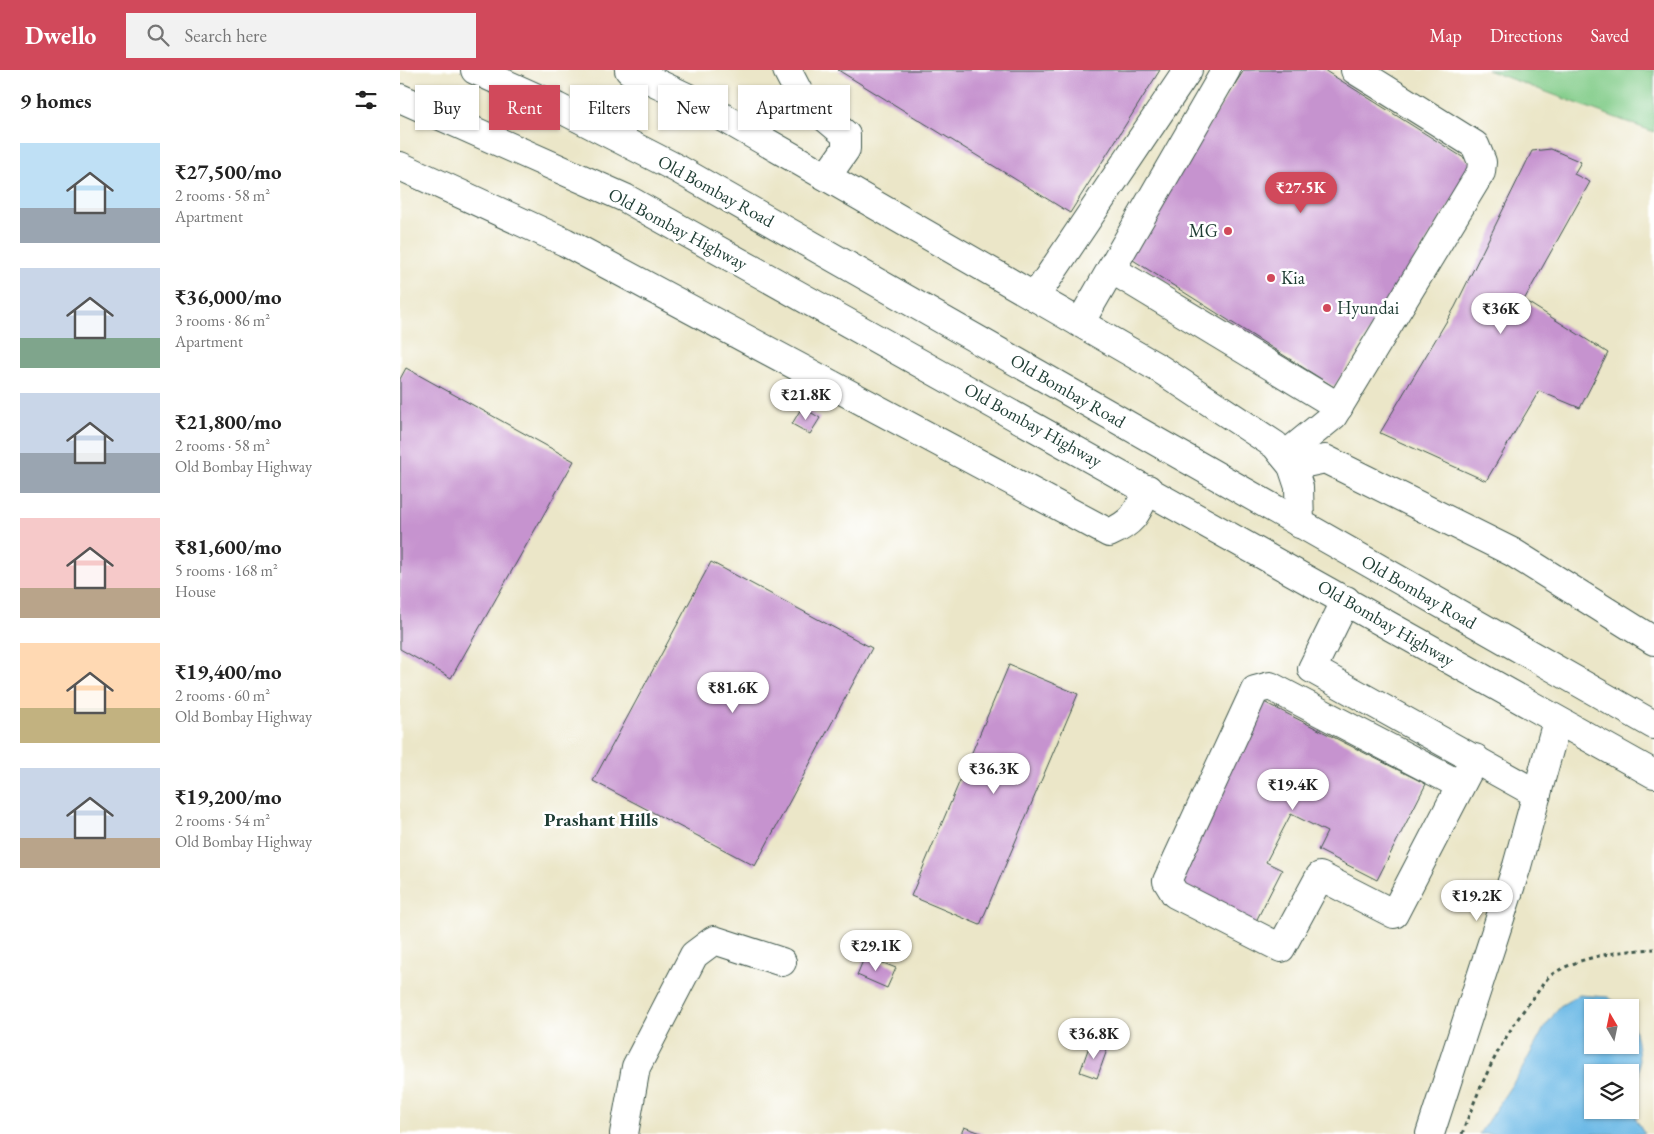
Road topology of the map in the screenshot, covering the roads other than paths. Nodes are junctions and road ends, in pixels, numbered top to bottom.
1 (475, 70) edge
2 (629, 70) edge
3 (787, 70) edge
4 (1188, 70) edge
5 (1226, 70) edge
6 (1355, 70) edge
7 (400, 98) edge
8 (400, 166) edge
9 (827, 176) junction
10 (1110, 269) junction
11 (1035, 296) junction
12 (1080, 323) junction
13 (1339, 407) junction
14 (1288, 461) junction
15 (1148, 489) junction
16 (1300, 524) junction
17 (1346, 600) junction
18 (1654, 641) edge
19 (1312, 669) junction
20 (1297, 700) junction
21 (1557, 721) junction
22 (1654, 725) edge
23 (1475, 758) junction
24 (1654, 774) edge
25 (1460, 785) junction
26 (1537, 794) junction
27 (782, 962) dead end
28 (624, 1134) edge
29 (1430, 1134) edge

1 - 16 main road, Old Bombay Road
2 - 9 main road
3 - 9 main road
4 - 11 main road
5 - 10 main road
6 - 13 main road
7 - 15 main road, Old Bombay Highway
8 - 15 main road
9 - 11 main road
10 - 12 main road
10 - 13 main road
11 - 12 main road
12 - 14 main road
13 - 14 main road
14 - 16 main road
14 - 18 main road
15 - 17 main road, Old Bombay Highway
16 - 22 main road, Old Bombay Road
17 - 19 main road
17 - 21 main road, Old Bombay Highway
19 - 20 main road
19 - 23 main road
20 - 25 main road
20 - 25 main road
21 - 24 main road, Old Bombay Highway
21 - 26 main road
23 - 25 main road
23 - 26 main road
26 - 29 main road
27 - 28 main road

